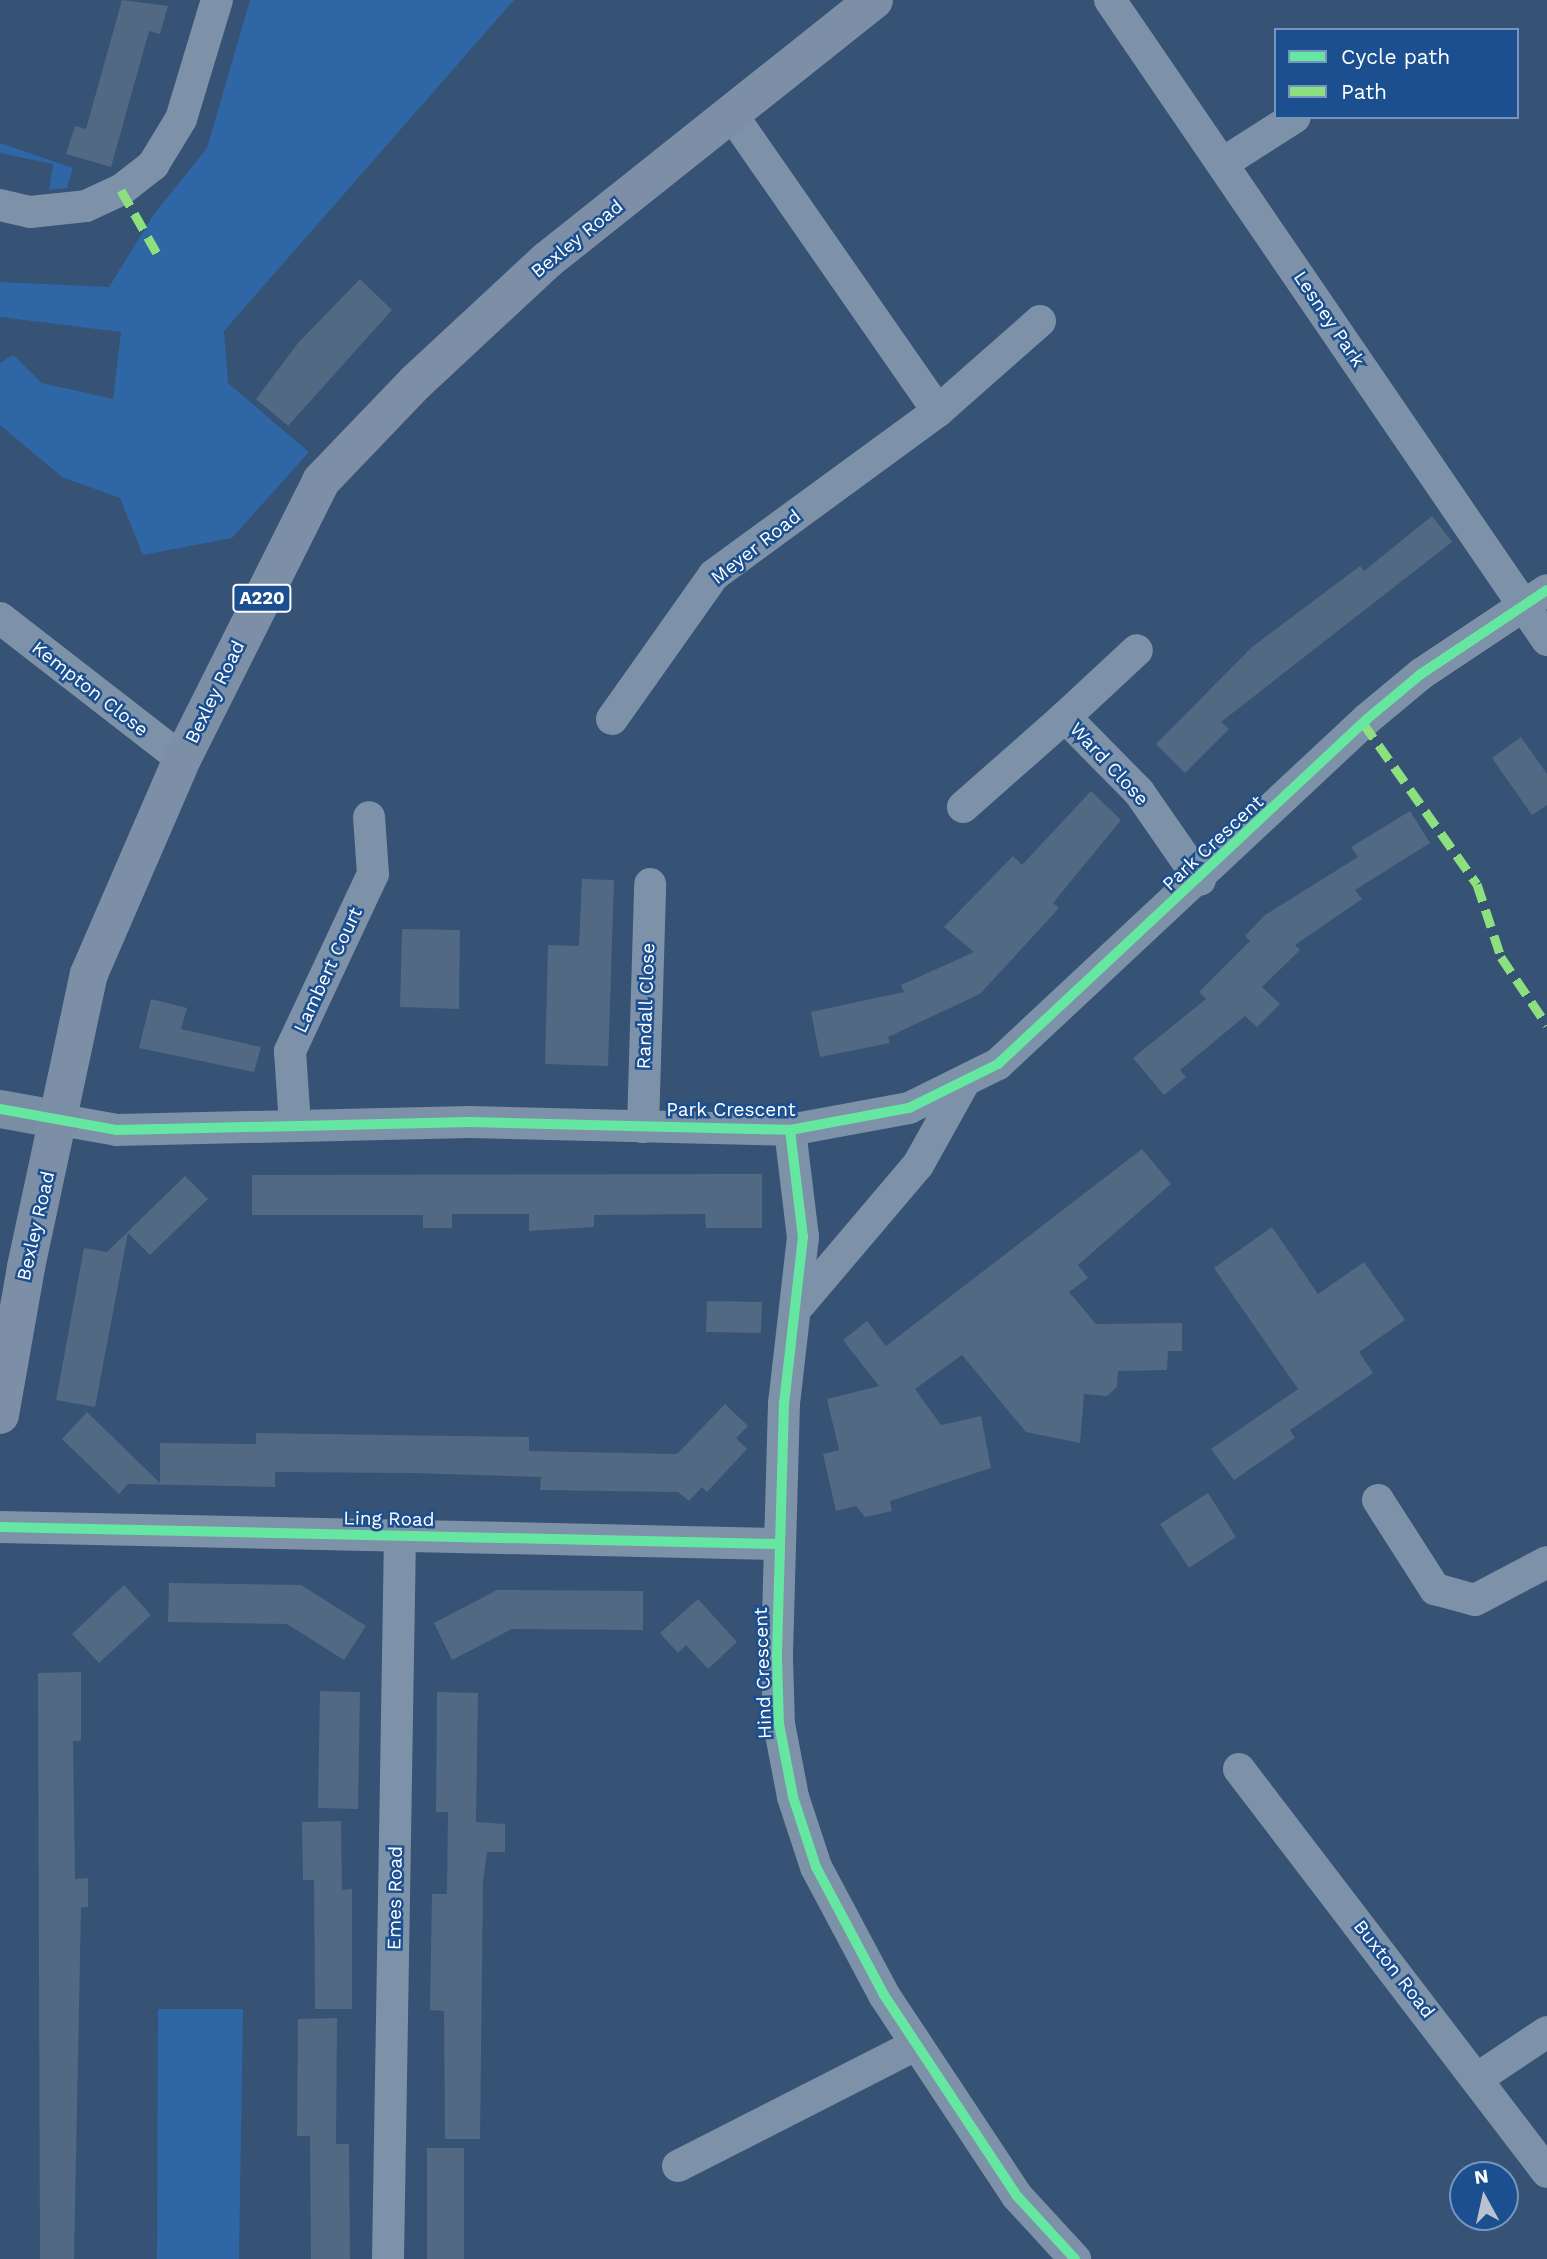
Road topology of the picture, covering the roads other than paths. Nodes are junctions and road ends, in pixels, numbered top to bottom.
1 (217, 0) edge
2 (874, 0) edge
3 (1110, 0) edge
4 (730, 112) junction
5 (1291, 119) edge
6 (1223, 163) junction
7 (0, 205) edge
8 (1040, 321) dead end
9 (938, 411) junction
10 (1535, 597) edge
11 (0, 618) edge
12 (1547, 640) edge
13 (1137, 650) dead end
14 (1065, 717) junction
15 (612, 719) dead end
16 (181, 759) junction
17 (963, 807) dead end
18 (369, 817) dead end
19 (1200, 880) junction
20 (650, 884) dead end
21 (963, 1084) junction
22 (0, 1110) edge
23 (61, 1120) junction
24 (295, 1125) junction
25 (643, 1127) junction
26 (790, 1130) junction
27 (800, 1304) junction
28 (0, 1415) edge
29 (1378, 1500) dead end
30 (0, 1527) edge
31 (400, 1537) junction
32 (778, 1544) junction
33 (1547, 1562) edge
34 (1239, 1769) dead end
35 (1547, 2032) edge
36 (915, 2045) junction
37 (1478, 2078) junction
38 (678, 2166) dead end
39 (1547, 2172) edge
40 (388, 2259) edge
41 (1075, 2259) edge

1 - 7 street
2 - 4 main road, Bexley Road / A220
3 - 6 street, Lesney Park
4 - 9 street
4 - 16 main road, Bexley Road / A220
5 - 6 street
6 - 10 street, Lesney Park
8 - 9 street, Meyer Road
9 - 15 street, Meyer Road
10 - 12 street, Lesney Park
10 - 19 street, Park Crescent
11 - 16 street, Kempton Close
13 - 14 street, Ward Close
14 - 17 street, Ward Close
14 - 19 street, Ward Close
16 - 23 main road, Bexley Road / A220
18 - 24 street, Lambert Court
19 - 21 street, Park Crescent
20 - 25 street, Randall Close
21 - 26 street, Park Crescent
21 - 27 street
22 - 23 street
23 - 24 street, Park Crescent
23 - 28 main road, Bexley Road / A220
24 - 25 street, Park Crescent
25 - 26 street, Park Crescent
26 - 27 street, Hind Crescent
27 - 32 street, Hind Crescent
29 - 33 street
30 - 31 street, Ling Road
31 - 32 street, Ling Road
31 - 40 street, Emes Road
32 - 36 street, Hind Crescent
34 - 37 street, Buxton Road
35 - 37 street
36 - 38 street
36 - 41 street, Hind Crescent
37 - 39 street, Buxton Road

